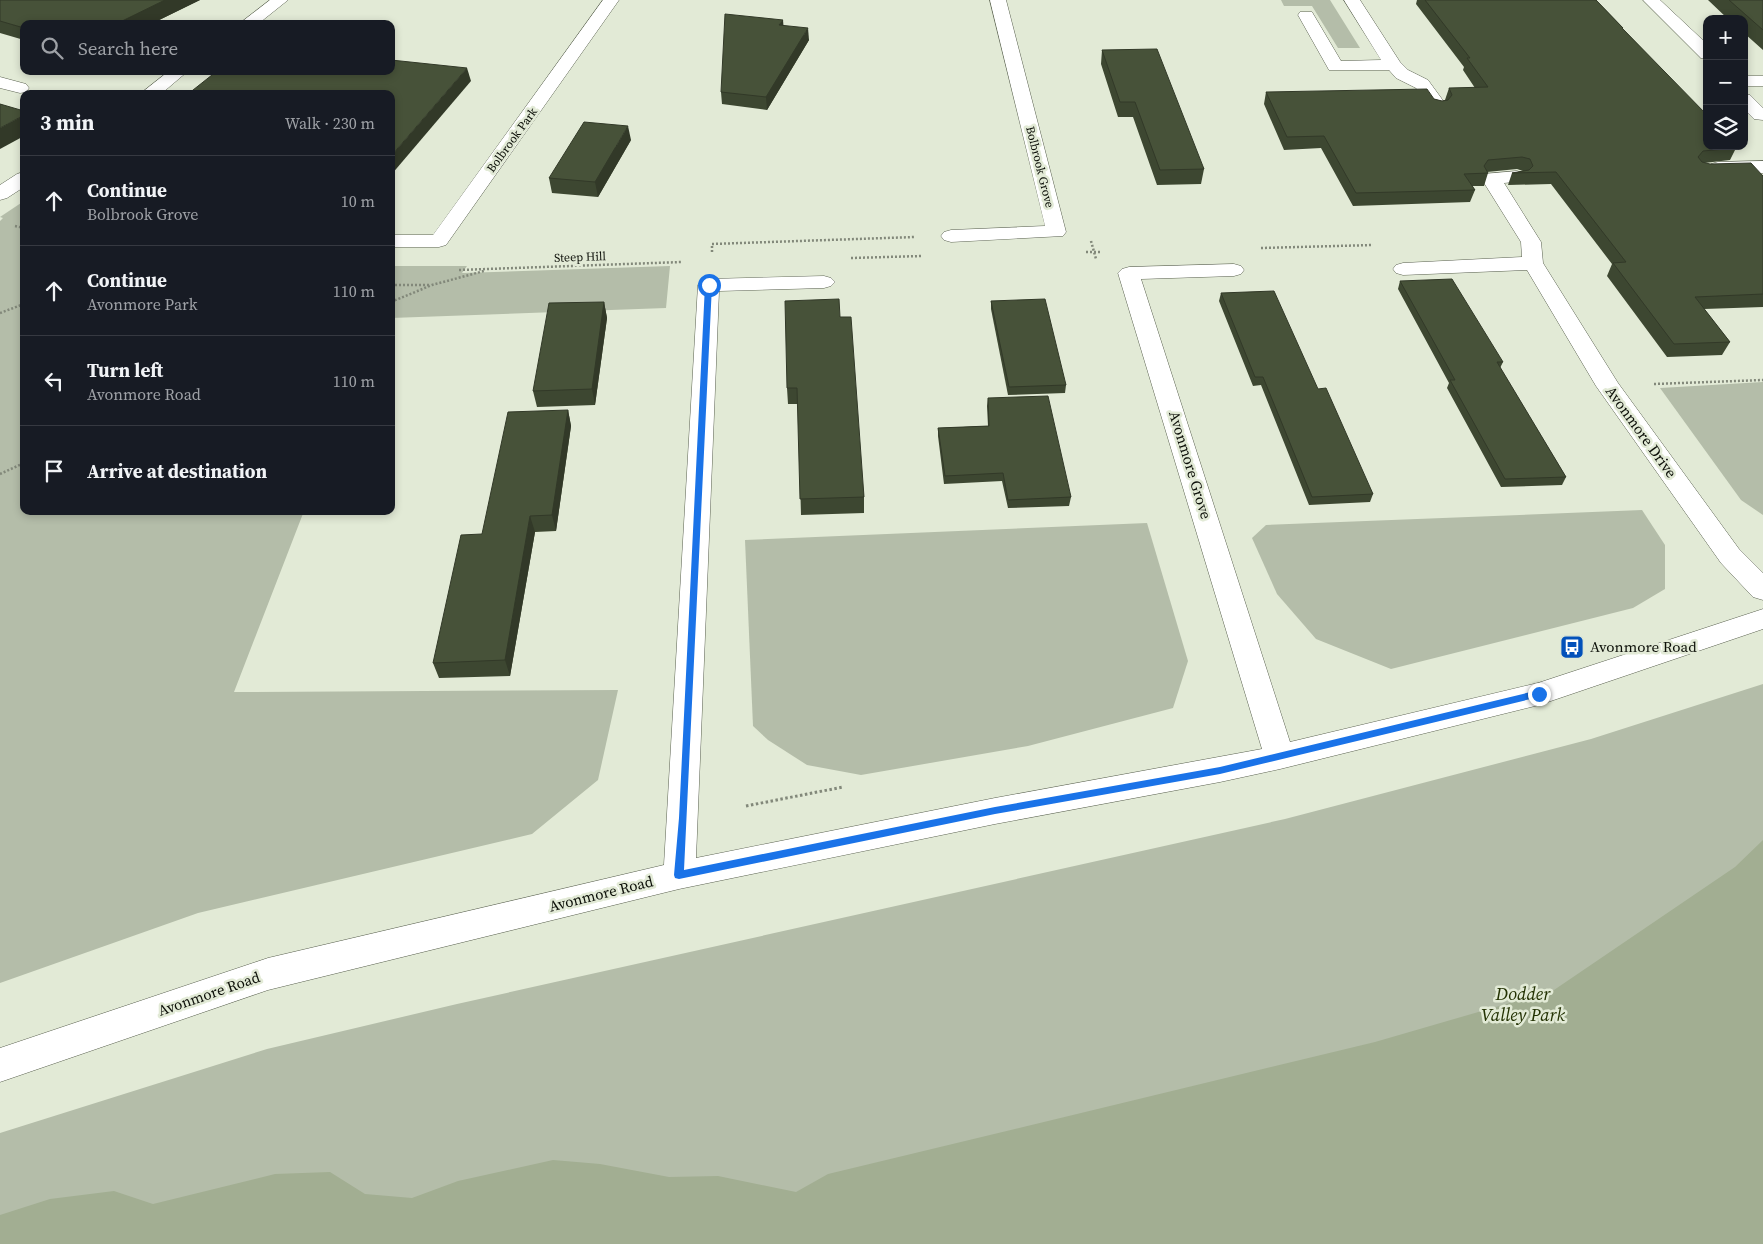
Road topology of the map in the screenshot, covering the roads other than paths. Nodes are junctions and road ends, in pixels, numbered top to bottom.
1 (280, 0) edge
2 (611, 0) edge
3 (998, 0) edge
4 (1352, 0) edge
5 (1651, 0) edge
6 (1306, 15) dead end
7 (252, 20) edge
8 (1703, 50) edge
9 (1393, 65) junction
10 (175, 75) edge
11 (1763, 80) edge
12 (1748, 81) edge
13 (0, 82) edge
14 (20, 88) dead end
15 (154, 90) edge
16 (1748, 103) edge
17 (1438, 106) edge
18 (1763, 115) edge
19 (1763, 167) edge
20 (1704, 169) edge
21 (1517, 177) edge
22 (20, 181) edge
23 (0, 194) edge
24 (951, 236) road end
25 (395, 240) edge
26 (1532, 253) junction
27 (1403, 269) dead end
28 (1234, 270) dead end
29 (824, 282) dead end
30 (1763, 590) edge
31 (1763, 619) edge
32 (1280, 757) junction
33 (679, 875) junction
34 (0, 1065) edge

1 - 7 street
2 - 25 street, Bolbrook Park
3 - 24 street, Bolbrook Grove
4 - 9 street
5 - 8 street
6 - 9 street
9 - 17 street
10 - 15 street
11 - 12 street
13 - 14 street
16 - 18 street
19 - 20 street
21 - 26 street, Avonmore Drive
22 - 23 street
26 - 27 street
26 - 30 street, Avonmore Drive
28 - 32 street, Avonmore Grove
29 - 33 street
31 - 32 street, Avonmore Road
32 - 33 street, Avonmore Road
33 - 34 street, Avonmore Road

